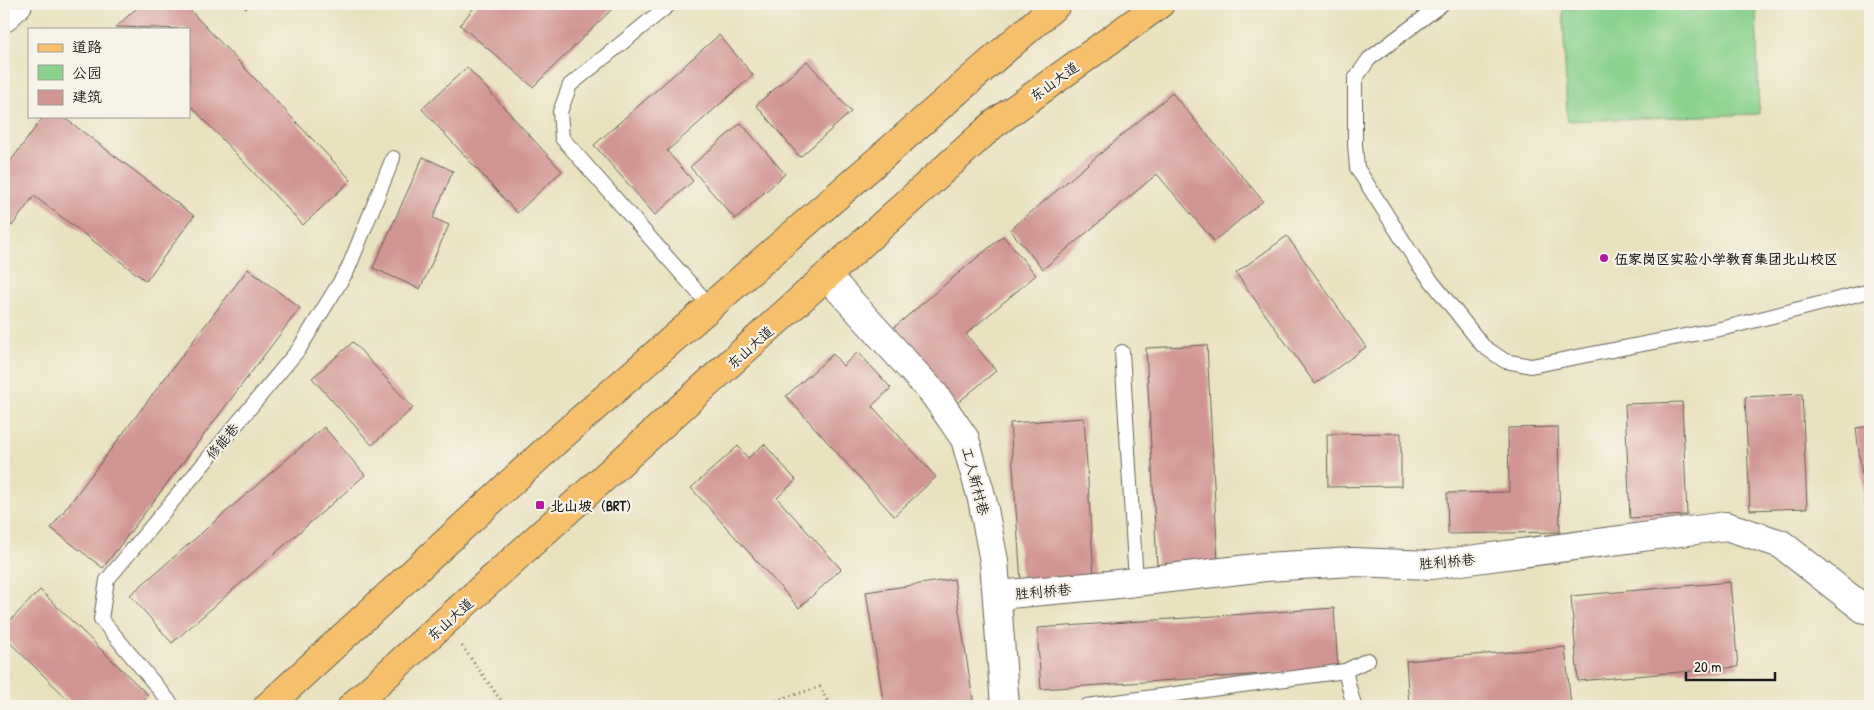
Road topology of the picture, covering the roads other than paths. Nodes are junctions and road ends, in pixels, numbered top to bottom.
1 (18, 4) edge
2 (670, 4) edge
3 (1056, 4) edge
4 (1072, 4) edge
5 (1131, 4) edge
6 (1160, 4) edge
7 (1442, 4) edge
8 (4, 18) edge
9 (965, 83) junction
10 (994, 124) junction
11 (393, 158) dead end
12 (827, 276) junction
13 (1870, 291) edge
14 (710, 306) junction
15 (1122, 352) dead end
16 (1136, 582) junction
17 (997, 595) junction
18 (1870, 608) edge
19 (1368, 660) dead end
20 (1345, 671) junction
21 (173, 706) edge
22 (268, 706) edge
23 (352, 706) edge
24 (1005, 706) edge
25 (1087, 706) edge
26 (1354, 706) edge

1 - 8 street
2 - 14 lane
3 - 9 main road
4 - 9 main road
5 - 10 main road
6 - 10 main road, 东山大道
7 - 13 lane
9 - 14 main road
10 - 12 main road, 东山大道
11 - 21 lane, 修能巷
12 - 17 street, 工人新村巷
12 - 23 main road, 东山大道
14 - 22 main road
15 - 16 lane
16 - 17 street, 胜利桥巷
16 - 18 street, 胜利桥巷
17 - 24 street, 工人新村巷
19 - 20 lane
20 - 25 lane
20 - 26 lane

